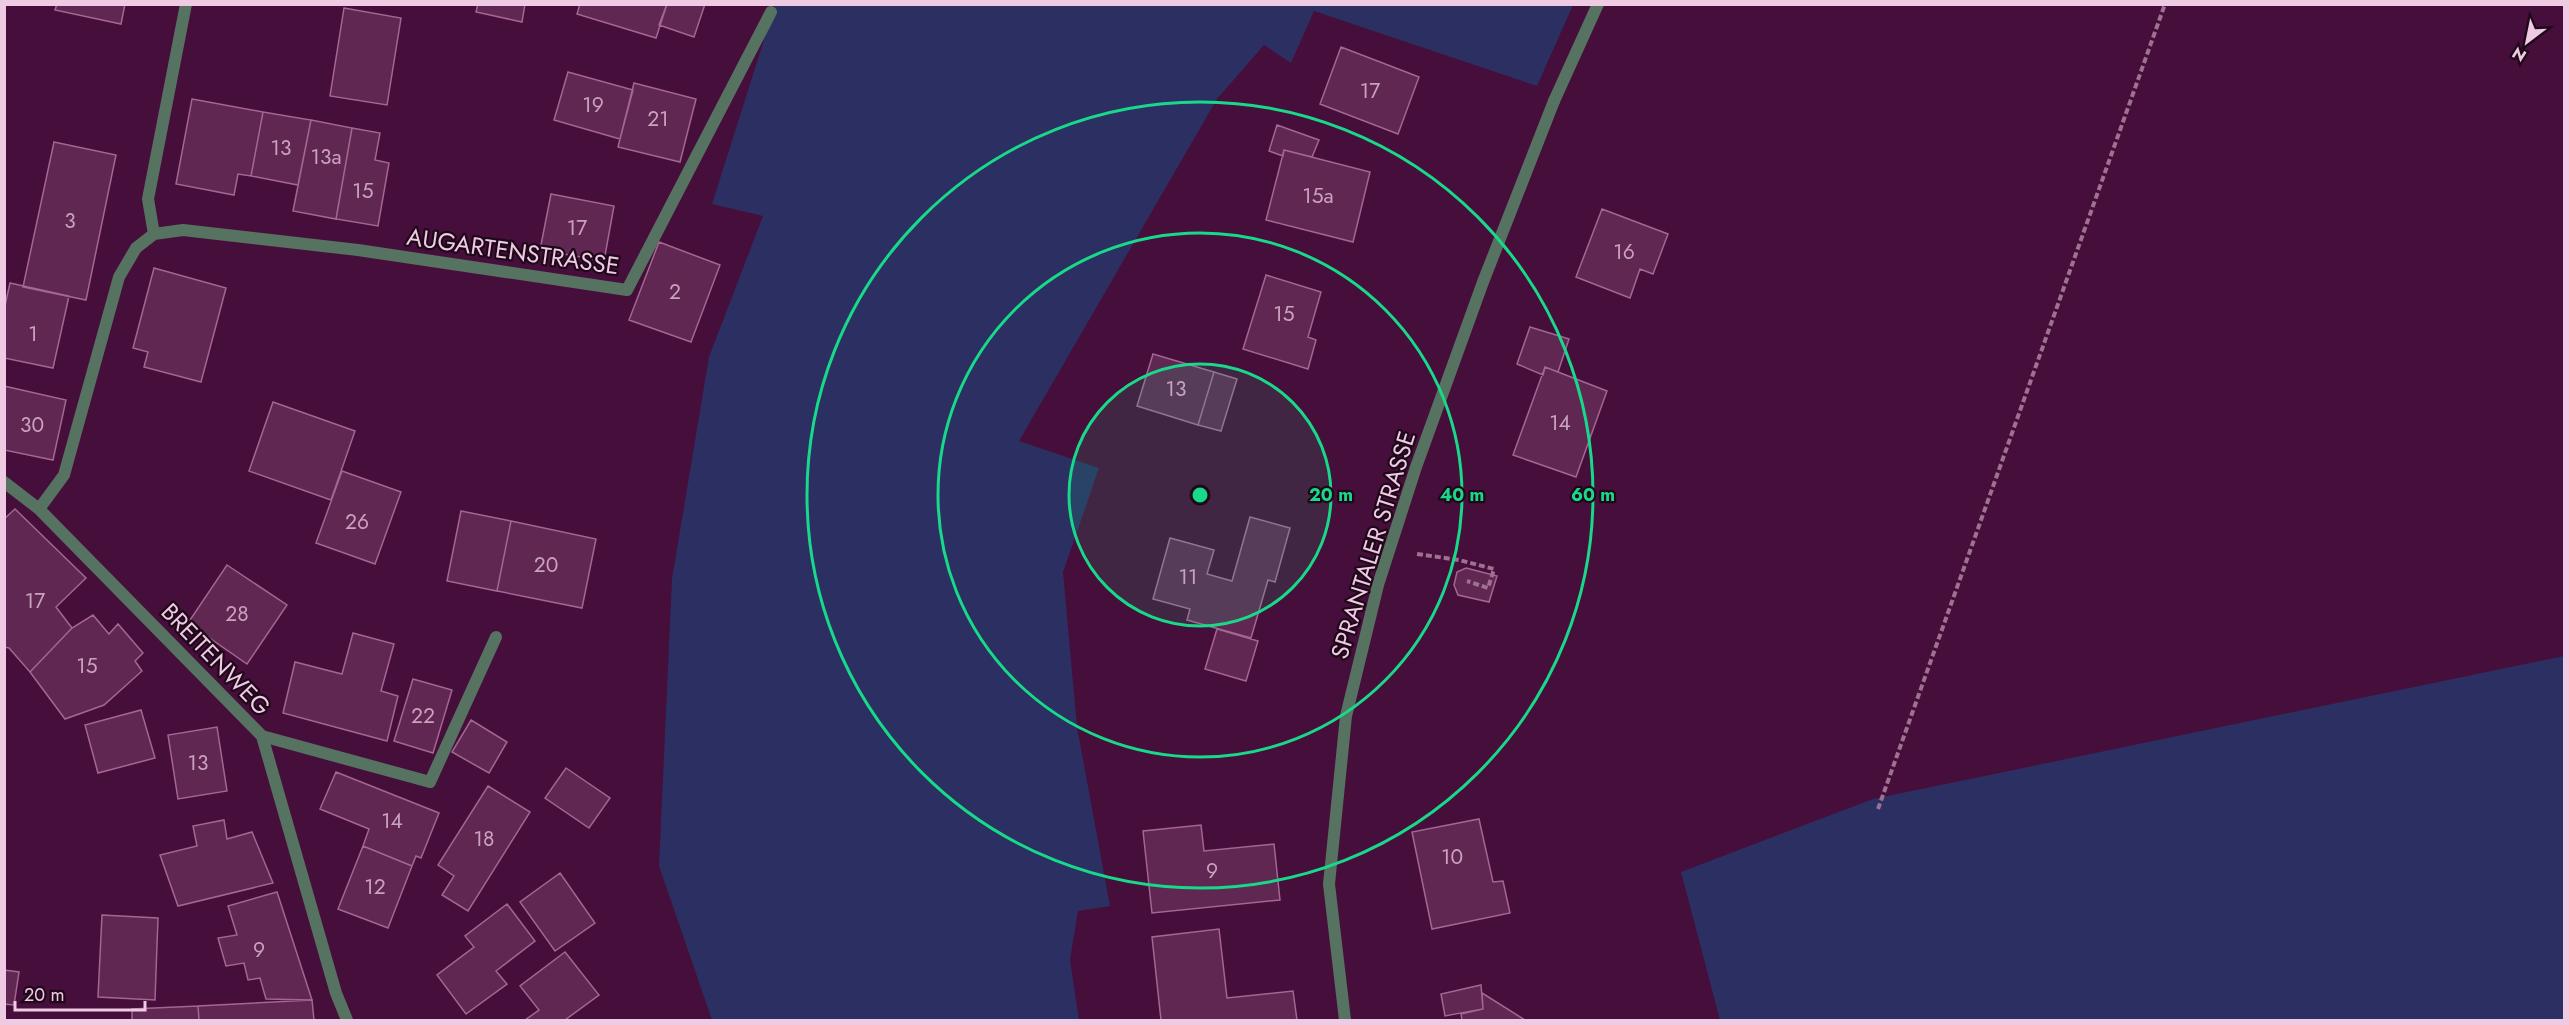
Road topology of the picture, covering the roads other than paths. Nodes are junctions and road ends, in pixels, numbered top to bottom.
1 (186, 4) edge
2 (1598, 4) edge
3 (771, 12) dead end
4 (154, 234) junction
5 (4, 482) edge
6 (39, 509) junction
7 (496, 637) dead end
8 (262, 736) junction
9 (347, 1020) edge
10 (1345, 1020) edge

1 - 4 street
2 - 10 street, SPRANTALER STRASSE
3 - 4 street, AUGARTENSTRASSE
4 - 6 street
5 - 6 street, BREITENWEG
6 - 8 street, BREITENWEG
7 - 8 street
8 - 9 street, BREITENWEG

